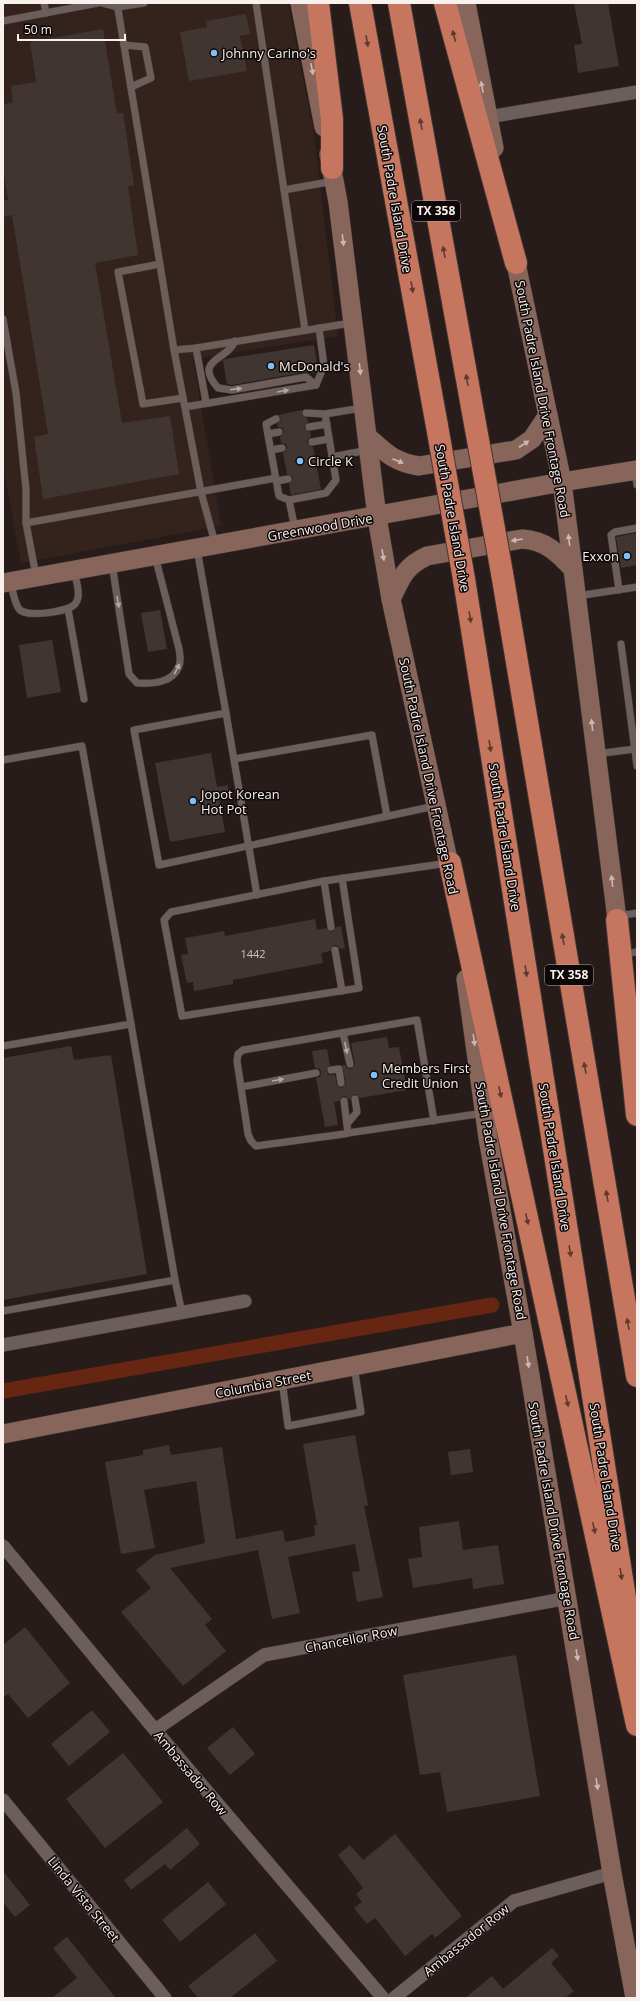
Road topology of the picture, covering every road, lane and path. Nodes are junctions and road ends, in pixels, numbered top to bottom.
1 (44, 3) edge
2 (98, 3) edge
3 (102, 3) edge
4 (144, 3) edge
5 (256, 3) edge
6 (300, 3) edge
7 (318, 3) edge
8 (360, 3) edge
9 (399, 3) edge
10 (445, 3) edge
11 (466, 3) edge
12 (118, 5) edge
13 (46, 13) junction
14 (3, 21) edge
15 (124, 45) junction
16 (131, 87) junction
17 (637, 92) edge
18 (488, 117) junction
19 (333, 174) junction
20 (284, 190) junction
21 (516, 263) junction
22 (160, 264) junction
23 (3, 319) edge
24 (354, 322) junction
25 (319, 328) junction
26 (305, 330) junction
27 (235, 341) junction
28 (196, 348) junction
29 (174, 350) junction
30 (316, 385) junction
31 (183, 398) junction
32 (206, 402) junction
33 (185, 407) junction
34 (364, 408) junction
35 (306, 413) dead end
36 (325, 414) junction
37 (548, 415) junction
38 (276, 419) dead end
39 (327, 424) junction
40 (309, 427) dead end
41 (279, 432) dead end
42 (268, 434) junction
43 (329, 439) junction
44 (312, 442) dead end
45 (369, 443) junction
46 (282, 448) dead end
47 (271, 450) junction
48 (332, 457) junction
49 (636, 475) edge
50 (288, 479) dead end
51 (276, 480) junction
52 (562, 482) junction
53 (201, 492) junction
54 (289, 500) junction
55 (377, 516) junction
56 (26, 523) junction
57 (637, 528) edge
58 (296, 531) junction
59 (215, 545) junction
60 (196, 549) junction
61 (155, 556) junction
62 (112, 564) junction
63 (573, 569) junction
64 (74, 570) junction
65 (36, 578) junction
66 (6, 583) edge
67 (637, 587) edge
68 (619, 590) junction
69 (576, 596) junction
70 (391, 599) junction
71 (68, 609) junction
72 (620, 644) dead end
73 (84, 699) dead end
74 (226, 713) junction
75 (635, 749) junction
76 (596, 754) junction
77 (234, 759) junction
78 (3, 760) edge
79 (637, 766) edge
80 (437, 805) junction
81 (388, 816) junction
82 (248, 846) junction
83 (450, 863) junction
84 (342, 878) junction
85 (324, 881) junction
86 (257, 895) junction
87 (637, 913) edge
88 (616, 918) junction
89 (331, 928) dead end
90 (335, 950) dead end
91 (630, 953) edge
92 (342, 991) junction
93 (131, 1024) junction
94 (343, 1032) junction
95 (637, 1035) edge
96 (3, 1046) edge
97 (350, 1064) dead end
98 (331, 1070) dead end
99 (316, 1073) dead end
100 (341, 1083) dead end
101 (240, 1087) junction
102 (355, 1099) dead end
103 (344, 1100) dead end
104 (484, 1113) junction
105 (637, 1115) edge
106 (434, 1121) junction
107 (347, 1124) junction
108 (348, 1133) junction
109 (175, 1280) junction
110 (245, 1301) dead end
111 (3, 1311) edge
112 (182, 1313) junction
113 (523, 1333) junction
114 (3, 1345) edge
115 (354, 1366) junction
116 (637, 1376) edge
117 (282, 1380) junction
118 (3, 1434) edge
119 (3, 1546) edge
120 (568, 1598) junction
121 (637, 1674) edge
122 (637, 1725) edge
123 (155, 1730) junction
124 (3, 1800) edge
125 (612, 1873) junction
126 (165, 1998) edge
127 (383, 1998) edge
128 (394, 1998) edge
129 (635, 1998) edge

1 - 13 lane
2 - 13 lane
3 - 12 lane
4 - 12 lane
5 - 20 lane
6 -> 19 main road, South Padre Island Drive Frontage Road
7 - 19 highway
8 -> 121 highway, South Padre Island Drive / TX 358, bridge
116 -> 9 highway, TX 358, bridge
21 -> 10 highway
18 -> 11 main road, South Padre Island Drive Frontage Road
12 - 15 lane
13 - 14 lane
15 - 16 lane
15 - 16 lane
16 - 22 lane
17 - 18 street
18 - 21 main road, South Padre Island Drive Frontage Road
19 - 20 lane
19 -> 24 main road, South Padre Island Drive Frontage Road
20 - 26 lane
21 - 37 main road, South Padre Island Drive Frontage Road
22 - 29 lane
22 - 31 lane
23 - 56 lane
24 - 25 lane
24 -> 34 main road, South Padre Island Drive Frontage Road
25 - 26 lane
25 - 30 lane
26 - 27 lane
27 - 28 lane
27 -> 30 lane
28 - 29 lane
28 - 32 lane
29 - 31 lane
32 -> 30 lane
31 - 33 lane
32 - 33 lane
33 - 53 lane
34 - 36 lane
34 - 45 main road, South Padre Island Drive Frontage Road
35 - 36 lane
36 - 39 lane
45 -> 37 main road
37 - 52 main road, South Padre Island Drive Frontage Road
38 - 42 lane
39 - 40 lane
39 - 43 lane
41 - 42 lane
42 - 47 lane
43 - 44 lane
43 - 48 lane
45 - 48 lane
45 - 55 main road, South Padre Island Drive Frontage Road
46 - 47 lane
47 - 51 lane
48 - 54 lane
49 - 52 main road, Greenwood Drive
50 - 51 lane
51 - 53 lane
51 - 54 lane
52 - 55 main road, Greenwood Drive
63 -> 52 main road, South Padre Island Drive Frontage Road
53 - 56 lane
53 - 59 lane
54 - 58 lane
55 - 58 main road, Greenwood Drive
55 -> 70 main road, South Padre Island Drive Frontage Road
56 - 65 lane
57 - 68 lane
58 - 59 main road, Greenwood Drive
59 - 60 main road, Greenwood Drive
60 - 61 main road, Greenwood Drive
60 - 74 lane
61 - 62 main road, Greenwood Drive
62 -> 61 lane
62 - 64 main road, Greenwood Drive
63 - 69 main road, South Padre Island Drive Frontage Road
63 -> 70 main road
64 - 65 main road, Greenwood Drive
64 - 71 lane
65 - 66 main road, Greenwood Drive
66 - 71 lane
67 - 68 lane
68 - 69 lane
76 -> 69 main road, South Padre Island Drive Frontage Road
70 - 80 main road, South Padre Island Drive Frontage Road
71 - 73 lane
72 - 75 lane
74 - 77 lane
74 - 82 lane
75 - 76 lane
75 - 79 lane
88 -> 76 main road, South Padre Island Drive Frontage Road
77 - 81 lane
77 - 82 lane
78 - 93 lane
80 - 81 lane
80 - 83 main road, South Padre Island Drive Frontage Road
81 - 82 lane
82 - 86 lane
83 - 84 lane
83 -> 104 main road, South Padre Island Drive Frontage Road
83 -> 122 highway
84 - 85 lane
84 - 92 lane
85 - 86 lane
85 - 89 lane
86 - 92 lane
87 - 88 lane
88 - 91 main road, South Padre Island Drive Frontage Road
88 - 105 highway
90 - 92 lane
91 - 95 main road, South Padre Island Drive Frontage Road
93 - 96 lane
93 - 109 lane
94 -> 97 lane
94 - 101 lane
94 - 106 lane
98 - 100 lane
101 -> 99 lane
101 - 108 lane
102 - 107 lane
103 - 107 lane
104 - 106 lane
104 - 113 main road, South Padre Island Drive Frontage Road
106 - 108 lane
107 - 108 lane
109 - 111 lane
109 - 112 lane
110 - 112 street
112 - 114 street
113 - 115 main road, Columbia Street
113 -> 120 main road, South Padre Island Drive Frontage Road
115 - 117 main road, Columbia Street
115 - 117 lane
117 - 118 main road, Columbia Street
119 - 123 street, Ambassador Row
120 - 123 street, Chancellor Row
120 -> 125 main road, South Padre Island Drive Frontage Road
123 - 127 street, Ambassador Row
124 - 126 street, Linda Vista Street
125 - 128 street, Ambassador Row
125 - 129 main road, South Padre Island Drive Frontage Road

